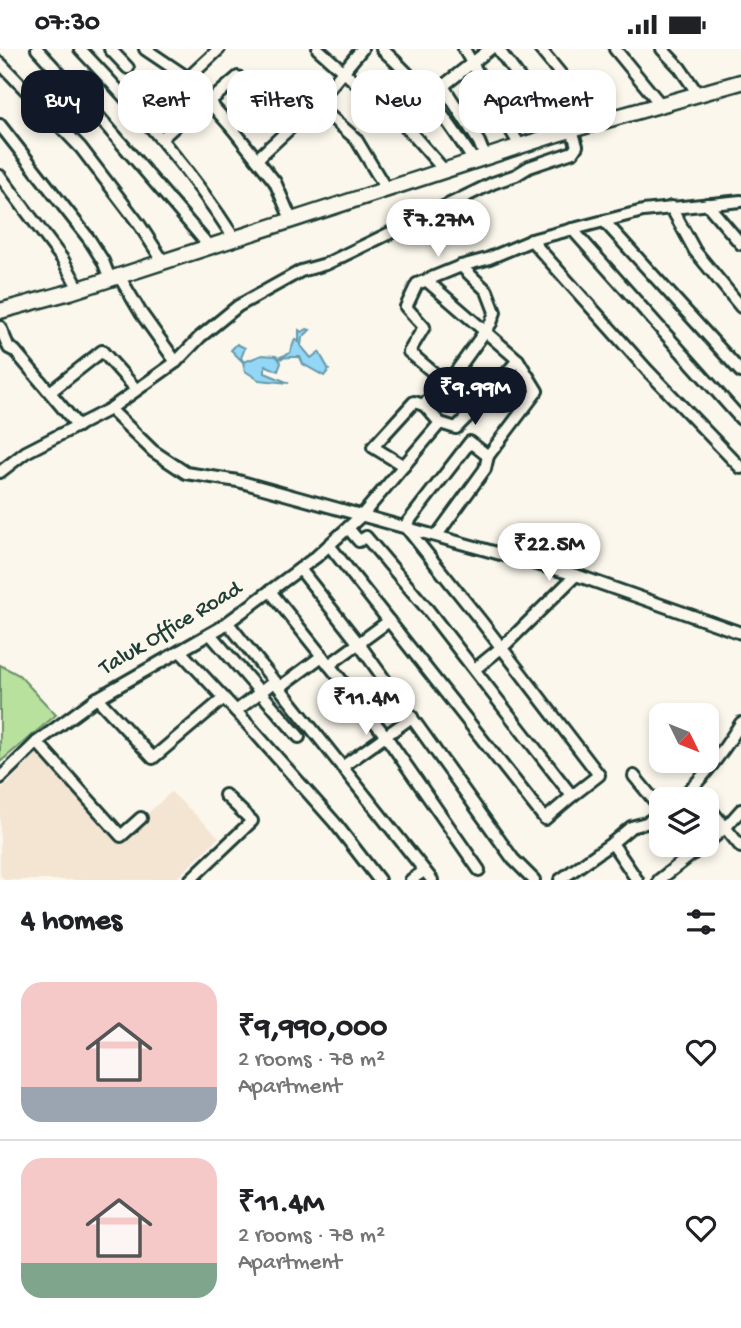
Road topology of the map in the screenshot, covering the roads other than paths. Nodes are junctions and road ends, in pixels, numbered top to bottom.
1 (37, 49) edge
2 (80, 49) edge
3 (110, 49) edge
4 (145, 49) edge
5 (219, 49) edge
6 (318, 49) edge
7 (362, 49) edge
8 (382, 49) edge
9 (464, 49) edge
10 (490, 49) edge
11 (498, 49) edge
12 (540, 49) edge
13 (615, 49) edge
14 (662, 49) edge
15 (472, 63) junction
16 (0, 64) edge
17 (128, 68) dead end
18 (176, 70) edge
19 (197, 70) edge
20 (514, 70) edge
21 (557, 70) edge
22 (342, 71) junction
23 (337, 77) edge
24 (741, 82) edge
25 (227, 85) edge
26 (698, 94) junction
27 (213, 96) edge
28 (661, 105) junction
29 (213, 107) edge
30 (616, 118) edge
31 (337, 122) edge
32 (227, 123) edge
33 (0, 125) edge
34 (168, 133) edge
35 (236, 133) edge
36 (285, 133) edge
37 (562, 133) edge
38 (573, 133) edge
39 (161, 139) junction
40 (520, 146) junction
41 (257, 159) junction
42 (480, 159) junction
43 (444, 170) junction
44 (0, 176) edge
45 (386, 189) junction
46 (741, 201) edge
47 (707, 204) junction
48 (671, 207) junction
49 (291, 219) junction
50 (604, 221) junction
51 (572, 229) junction
52 (234, 238) junction
53 (531, 240) junction
54 (741, 244) edge
55 (209, 246) junction
56 (163, 261) junction
57 (461, 266) junction
58 (114, 277) junction
59 (427, 281) junction
60 (79, 289) junction
61 (741, 307) edge
62 (0, 311) edge
63 (0, 327) edge
64 (485, 333) junction
65 (9, 348) junction
66 (0, 356) edge
67 (518, 360) junction
68 (176, 362) junction
69 (741, 372) edge
70 (447, 384) junction
71 (136, 389) junction
72 (50, 391) junction
73 (424, 405) junction
74 (110, 409) junction
75 (473, 411) junction
76 (741, 419) edge
77 (440, 423) junction
78 (78, 426) junction
79 (488, 456) junction
80 (404, 466) junction
81 (741, 468) edge
82 (0, 472) edge
83 (363, 514) junction
84 (405, 526) junction
85 (348, 528) junction
86 (437, 535) junction
87 (329, 545) junction
88 (300, 569) junction
89 (576, 575) junction
90 (270, 591) junction
91 (389, 621) junction
92 (228, 623) junction
93 (741, 633) edge
94 (211, 634) junction
95 (359, 644) junction
96 (502, 647) junction
97 (180, 651) junction
98 (325, 661) junction
99 (475, 669) junction
100 (278, 684) junction
101 (261, 692) junction
102 (97, 698) junction
103 (224, 698) junction
104 (236, 711) junction
105 (412, 717) junction
106 (741, 723) edge
107 (385, 735) junction
108 (299, 737) dead end
109 (37, 742) junction
110 (342, 767) junction
111 (634, 776) dead end
112 (0, 778) edge
113 (694, 787) edge
114 (225, 795) dead end
115 (649, 795) edge
116 (572, 796) junction
117 (741, 810) edge
118 (141, 818) dead end
119 (719, 819) edge
120 (649, 821) edge
121 (726, 827) junction
122 (719, 833) edge
123 (612, 843) junction
124 (741, 847) edge
125 (688, 857) edge
126 (424, 870) junction
127 (479, 870) dead end
128 (190, 880) edge
129 (379, 880) edge
130 (411, 880) edge
131 (432, 880) edge
132 (534, 880) edge
133 (560, 880) edge
134 (637, 880) edge
135 (659, 880) edge

1 - 55 street
2 - 39 street
3 - 17 street
4 - 18 street
5 - 19 street
6 - 22 street
7 - 22 street
8 - 42 street
9 - 15 street
10 - 15 street
11 - 20 street
12 - 21 street
13 - 28 street
14 - 26 street
15 - 40 street
15 - 42 street
16 - 56 street
22 - 23 street
22 - 43 street
24 - 26 main road
25 - 27 street
26 - 28 main road
28 - 30 main road
29 - 32 street
31 - 45 street
33 - 58 street
34 - 39 street
35 - 41 street
36 - 41 street
37 - 40 main road
38 - 68 street
39 - 52 street
40 - 42 main road
41 - 49 street
42 - 43 main road
43 - 45 main road
44 - 60 street
45 - 49 main road
46 - 47 street
47 - 48 street
47 - 54 street
48 - 50 street
48 - 61 street
49 - 52 main road
50 - 51 street
50 - 69 street
51 - 53 street
51 - 76 street
52 - 55 main road
53 - 57 street
53 - 81 street
55 - 56 main road
56 - 58 main road
57 - 59 street
57 - 64 street
58 - 60 main road
58 - 68 street
59 - 64 street
59 - 70 street
60 - 62 main road
63 - 65 street
64 - 67 street
64 - 70 street
65 - 66 street
65 - 72 street
67 - 75 street
67 - 79 street
68 - 71 street
70 - 73 street
70 - 75 street
71 - 72 street
71 - 74 street
72 - 78 street
73 - 77 street
73 - 80 street
74 - 78 street
74 - 83 street
75 - 77 street
77 - 80 street, Taluk Office Road
78 - 82 street
79 - 84 street
79 - 86 street
80 - 83 street, Taluk Office Road
83 - 84 street
83 - 85 street, Taluk Office Road
84 - 86 street
84 - 96 street
85 - 87 street, Taluk Office Road
85 - 99 street
86 - 89 street
87 - 88 street, Taluk Office Road
87 - 91 street
88 - 90 street, Taluk Office Road
88 - 95 street
89 - 93 street
89 - 96 street
90 - 92 street, Taluk Office Road
90 - 98 street
91 - 95 street
91 - 116 street
92 - 94 street, Taluk Office Road
92 - 100 street
94 - 97 street, Taluk Office Road
94 - 101 street
95 - 98 street
95 - 105 street
96 - 99 street
96 - 116 street
97 - 102 street, Taluk Office Road
97 - 103 street
98 - 100 street
98 - 107 street
99 - 116 street
100 - 101 street
100 - 110 street
101 - 104 street
101 - 108 street
102 - 103 street
102 - 109 street, Taluk Office Road
103 - 104 street
104 - 129 street
105 - 107 street
105 - 132 street
106 - 113 street
107 - 110 street
107 - 127 street
109 - 112 street, Taluk Office Road
109 - 118 street
110 - 126 street
111 - 115 street
114 - 128 street
117 - 121 street
119 - 121 street
120 - 123 street
121 - 122 street
121 - 124 street
123 - 133 street
123 - 134 street
125 - 135 street
126 - 130 street
126 - 131 street

